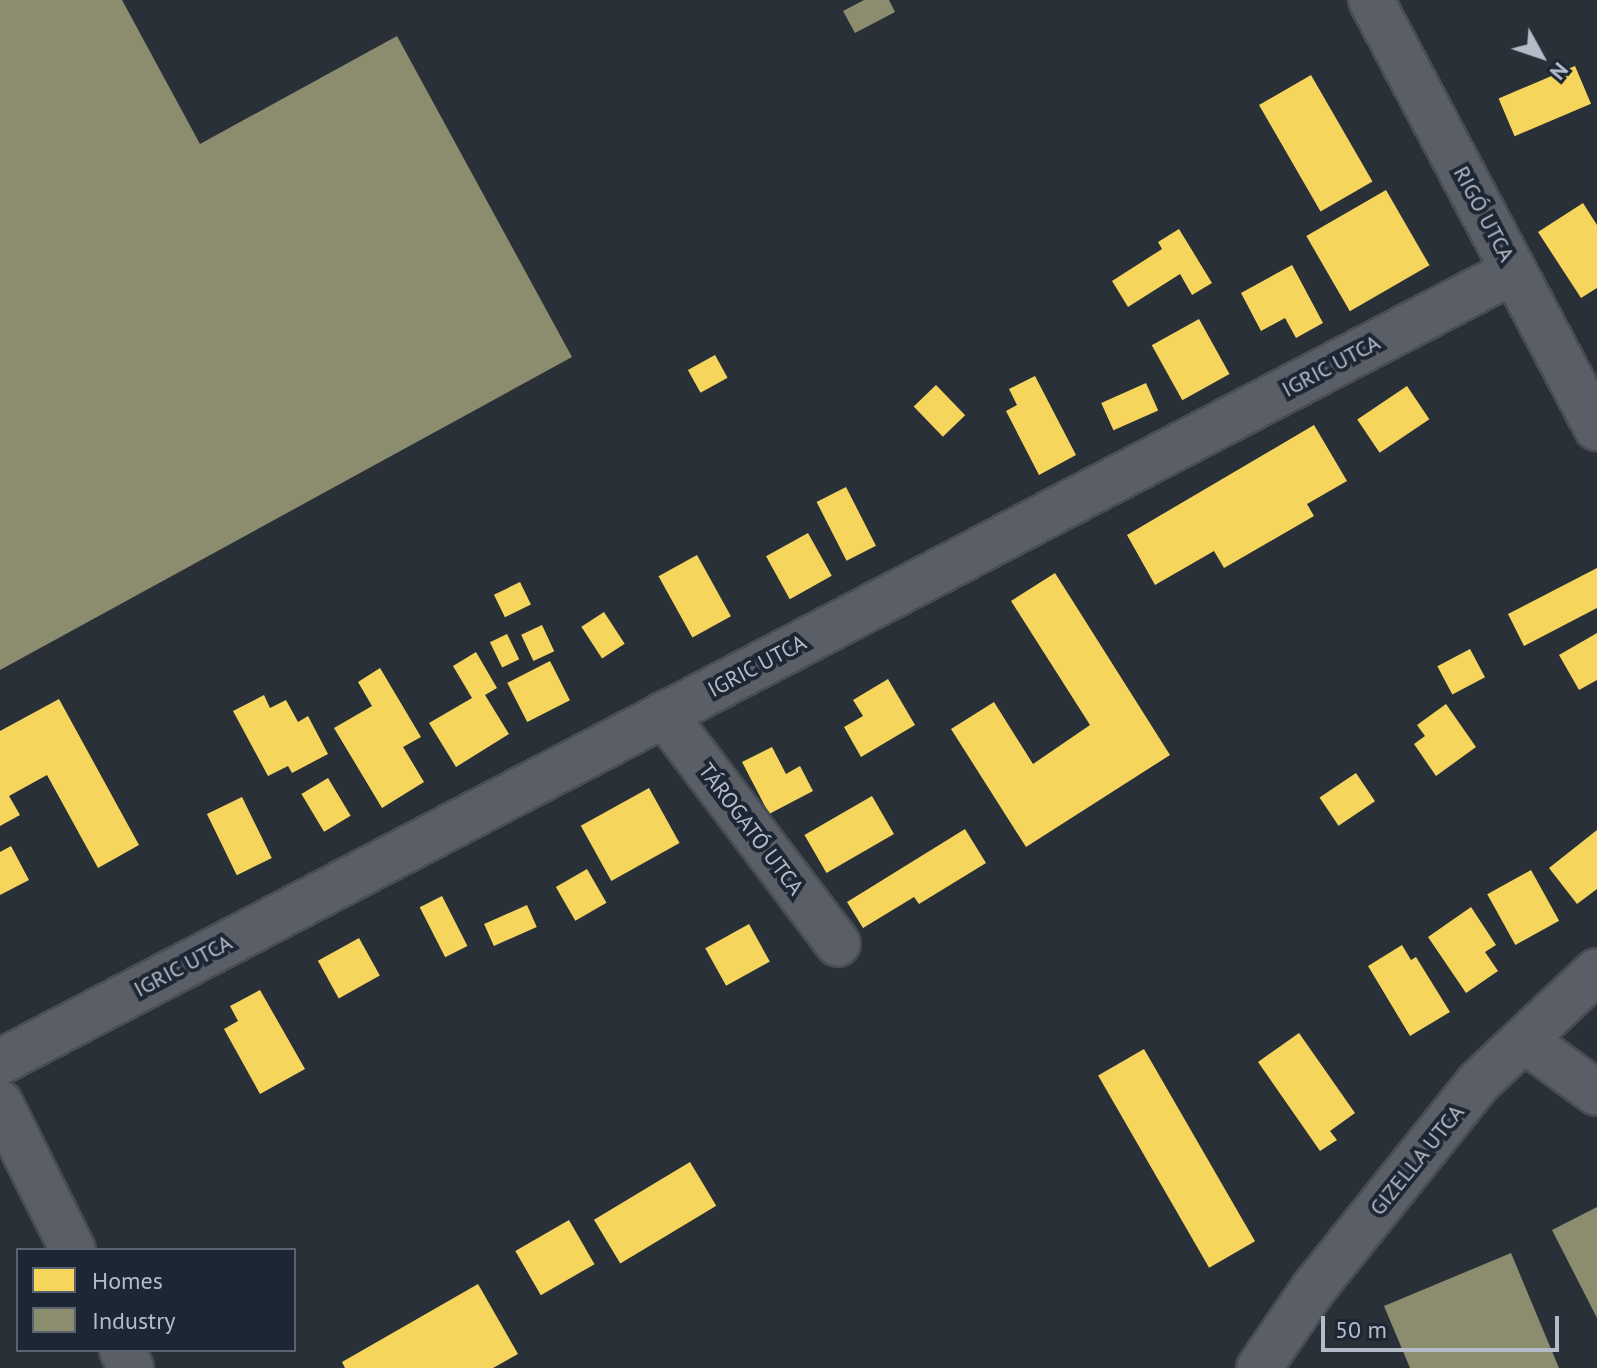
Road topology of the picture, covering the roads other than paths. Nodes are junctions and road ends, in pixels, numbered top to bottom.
1 (1371, 0) edge
2 (1514, 271) junction
3 (1597, 428) edge
4 (664, 714) junction
5 (838, 944) dead end
6 (1597, 971) edge
7 (1524, 1040) junction
8 (0, 1062) edge
9 (1597, 1093) edge
10 (0, 1103) edge
11 (72, 1248) edge
12 (1259, 1368) edge

1 - 2 street, RIGÓ UTCA
2 - 3 street, RIGÓ UTCA
2 - 4 street, IGRIC UTCA
4 - 5 street, TÁROGATÓ UTCA
4 - 8 street, IGRIC UTCA
6 - 7 street, GIZELLA UTCA
7 - 9 street
7 - 12 street, GIZELLA UTCA
10 - 11 street

